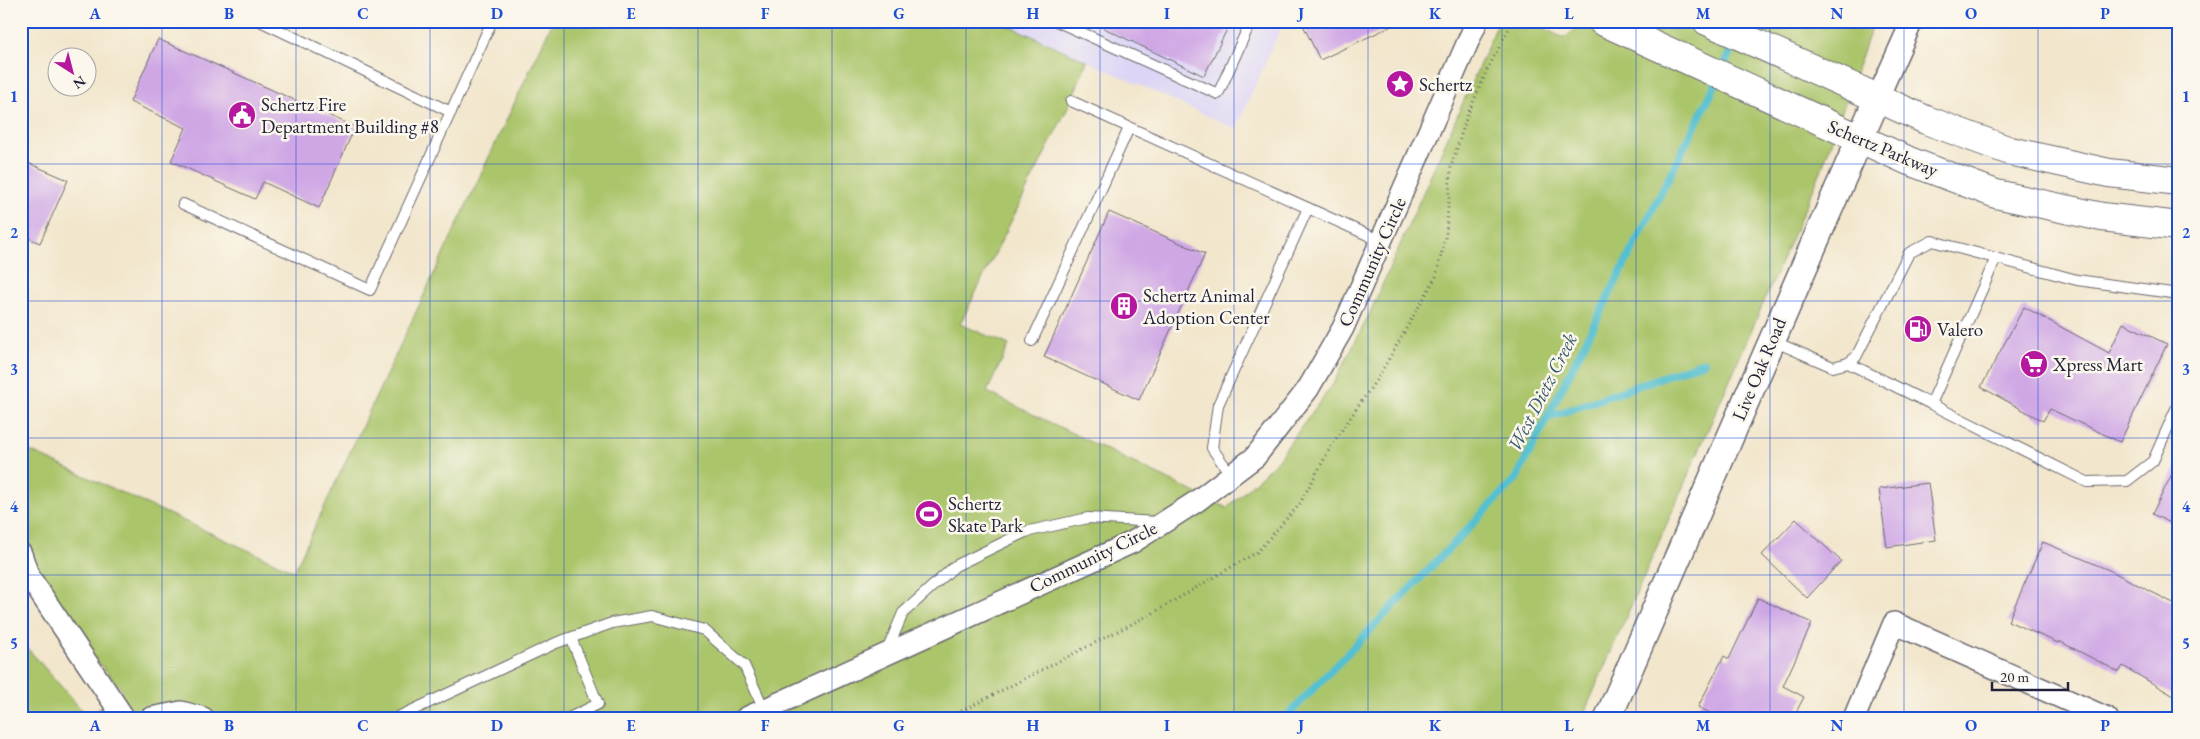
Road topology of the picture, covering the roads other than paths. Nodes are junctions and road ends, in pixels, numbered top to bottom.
1 (492, 21) edge
2 (1056, 21) edge
3 (1251, 21) edge
4 (1477, 21) edge
5 (1602, 21) edge
6 (1707, 21) edge
7 (1912, 21) edge
8 (262, 22) dead end
9 (1878, 97) junction
10 (1071, 101) dead end
11 (451, 112) junction
12 (1129, 128) junction
13 (1859, 138) junction
14 (2179, 181) edge
15 (183, 204) dead end
16 (1308, 208) junction
17 (2179, 226) edge
18 (1381, 241) junction
19 (1996, 258) junction
20 (2179, 294) edge
21 (1772, 340) junction
22 (1032, 341) dead end
23 (1848, 363) junction
24 (2179, 402) edge
25 (1932, 404) junction
26 (1231, 474) junction
27 (1163, 522) junction
28 (21, 554) edge
29 (571, 638) junction
30 (885, 654) junction
31 (755, 714) edge
32 (124, 718) edge
33 (151, 718) edge
34 (203, 718) edge
35 (396, 718) edge
36 (569, 718) edge
37 (1608, 718) edge
38 (1854, 718) edge
39 (2107, 718) edge

1 - 11 lane
2 - 3 lane
4 - 18 street, Community Circle
5 - 13 main road, Schertz Parkway
6 - 9 main road
7 - 9 street, Live Oak Road
8 - 11 lane
9 - 13 street, Live Oak Road
9 - 14 main road
10 - 12 lane
11 - 15 lane
12 - 16 lane
12 - 22 lane
13 - 17 main road, Schertz Parkway
13 - 21 street, Live Oak Road
16 - 18 lane
16 - 26 lane
18 - 26 street, Community Circle
19 - 20 lane
19 - 23 lane
19 - 25 lane
21 - 23 lane
21 - 37 street, Live Oak Road
23 - 25 lane
24 - 25 lane
26 - 27 street, Community Circle
27 - 30 street, Community Circle
27 - 30 lane
28 - 32 street
29 - 31 lane
29 - 35 lane
29 - 36 lane
30 - 31 street, Community Circle
33 - 34 street
38 - 39 street

